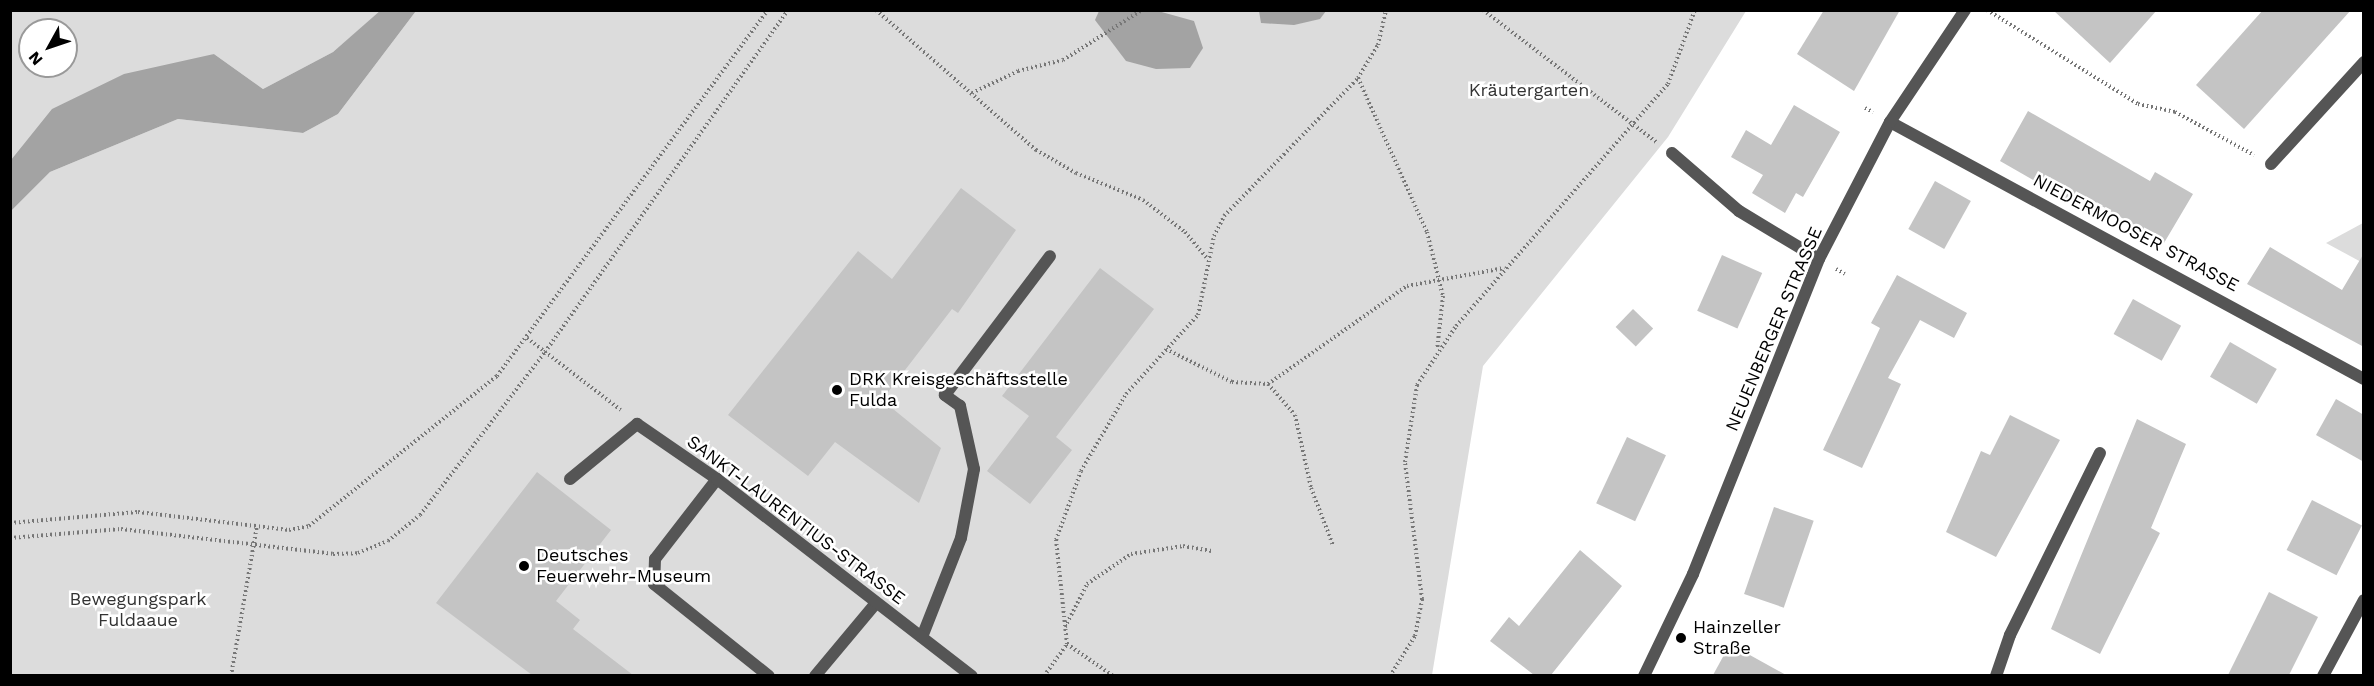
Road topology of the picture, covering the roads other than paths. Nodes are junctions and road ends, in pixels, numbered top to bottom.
1 (1965, 10) edge
2 (2364, 62) edge
3 (1890, 122) junction
4 (1672, 153) road end
5 (2271, 164) road end
6 (1050, 256) dead end
7 (1820, 260) junction
8 (2364, 379) edge
9 (2100, 453) dead end
10 (570, 479) dead end
11 (717, 479) junction
12 (2364, 600) edge
13 (876, 603) junction
14 (922, 637) junction
15 (769, 675) edge
16 (815, 675) edge
17 (972, 675) edge
18 (1644, 675) edge
19 (1996, 675) edge
20 (2323, 675) edge

1 - 3 street, NEUENBERGER STRASSE
2 - 5 street
3 - 7 street, NEUENBERGER STRASSE
3 - 8 street, NIEDERMOOSER STRASSE
4 - 7 street
6 - 14 street
7 - 18 street, NEUENBERGER STRASSE
9 - 19 street
10 - 11 street, SANKT-LAURENTIUS-STRASSE
11 - 13 street, SANKT-LAURENTIUS-STRASSE
11 - 15 street
12 - 20 street
13 - 14 street, SANKT-LAURENTIUS-STRASSE
13 - 16 street
14 - 17 street, SANKT-LAURENTIUS-STRASSE

